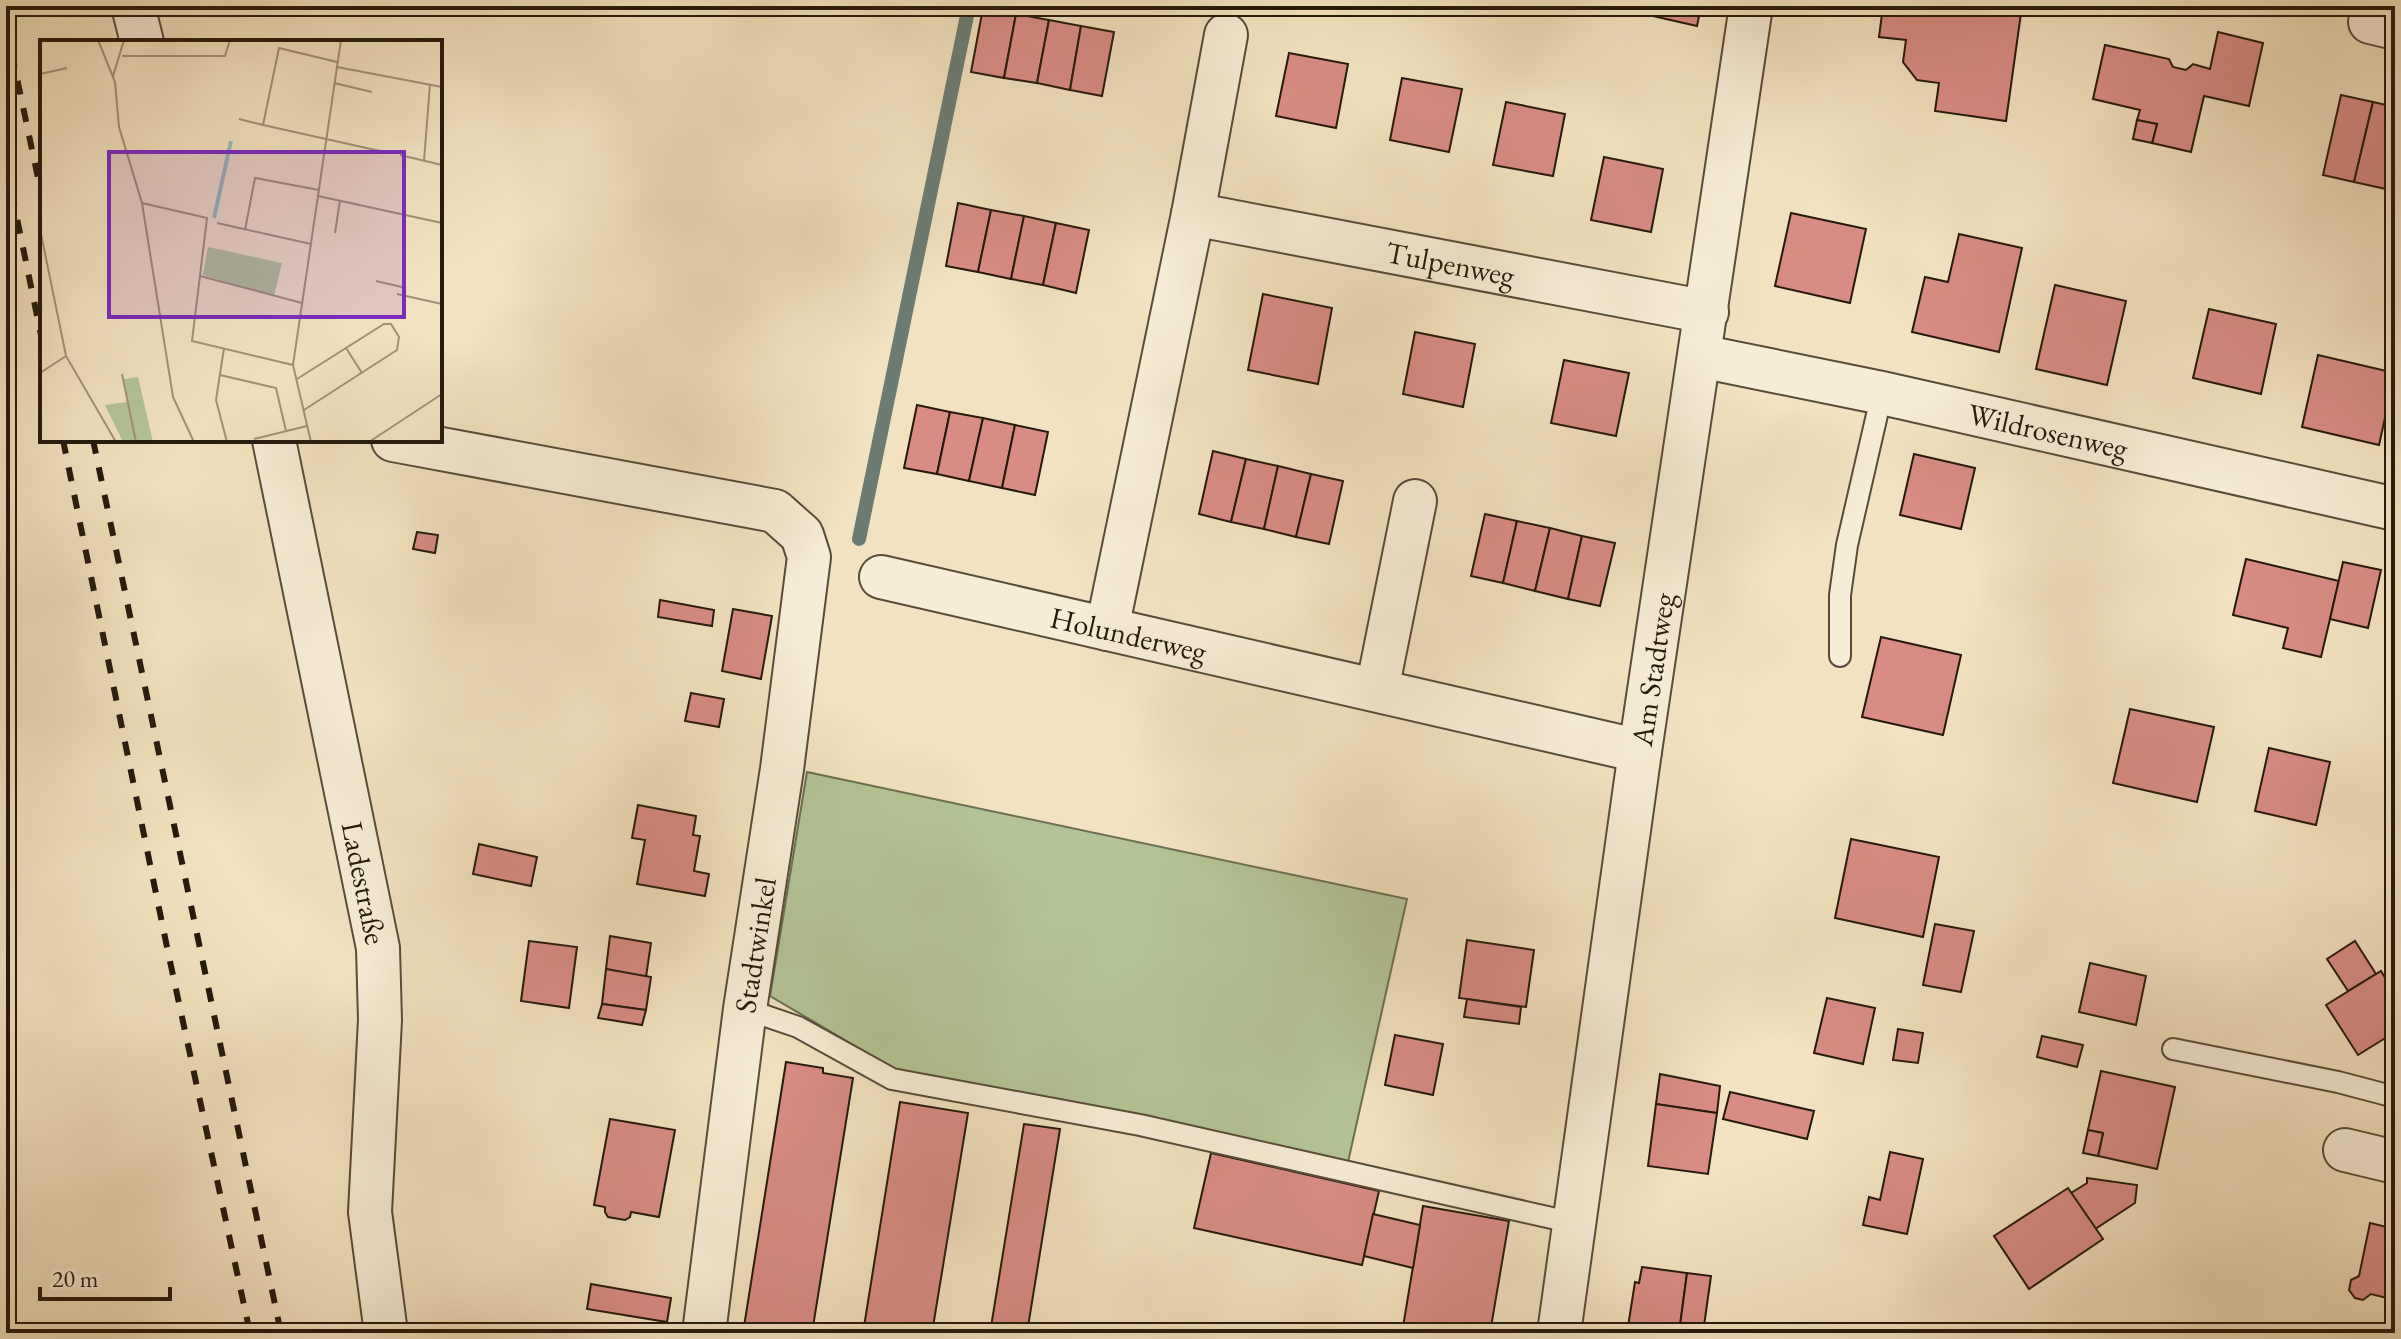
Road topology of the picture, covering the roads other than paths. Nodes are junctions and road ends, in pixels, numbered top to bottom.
1 (133, 6) edge
2 (1751, 6) edge
3 (1226, 35) dead end
4 (142, 40) edge
5 (1193, 214) junction
6 (1707, 312) junction
7 (1700, 356) junction
8 (1882, 393) junction
9 (274, 442) edge
10 (404, 442) edge
11 (1415, 501) dead end
12 (2395, 509) edge
13 (881, 577) dead end
14 (1107, 629) junction
15 (1840, 656) dead end
16 (1377, 690) junction
17 (1640, 751) junction
18 (745, 1009) junction
19 (2173, 1049) dead end
20 (2395, 1097) edge
21 (2345, 1150) dead end
22 (2395, 1162) edge
23 (1574, 1223) junction
24 (386, 1333) edge
25 (704, 1333) edge
26 (1559, 1333) edge

1 - 4 street
2 - 6 street, Am Stadtweg
3 - 5 street
5 - 6 street, Tulpenweg
5 - 14 street
6 - 7 street, Am Stadtweg
7 - 8 street, Wildrosenweg
7 - 17 street, Am Stadtweg
8 - 12 street, Wildrosenweg
8 - 15 lane
9 - 24 street, Ladestraße
10 - 18 street, Stadtwinkel
11 - 16 street
13 - 14 street, Holunderweg
14 - 16 street, Holunderweg
16 - 17 street, Holunderweg
17 - 23 street, Am Stadtweg
18 - 23 lane
18 - 25 street, Stadtwinkel
19 - 20 lane
21 - 22 street
23 - 26 street, Am Stadtweg

